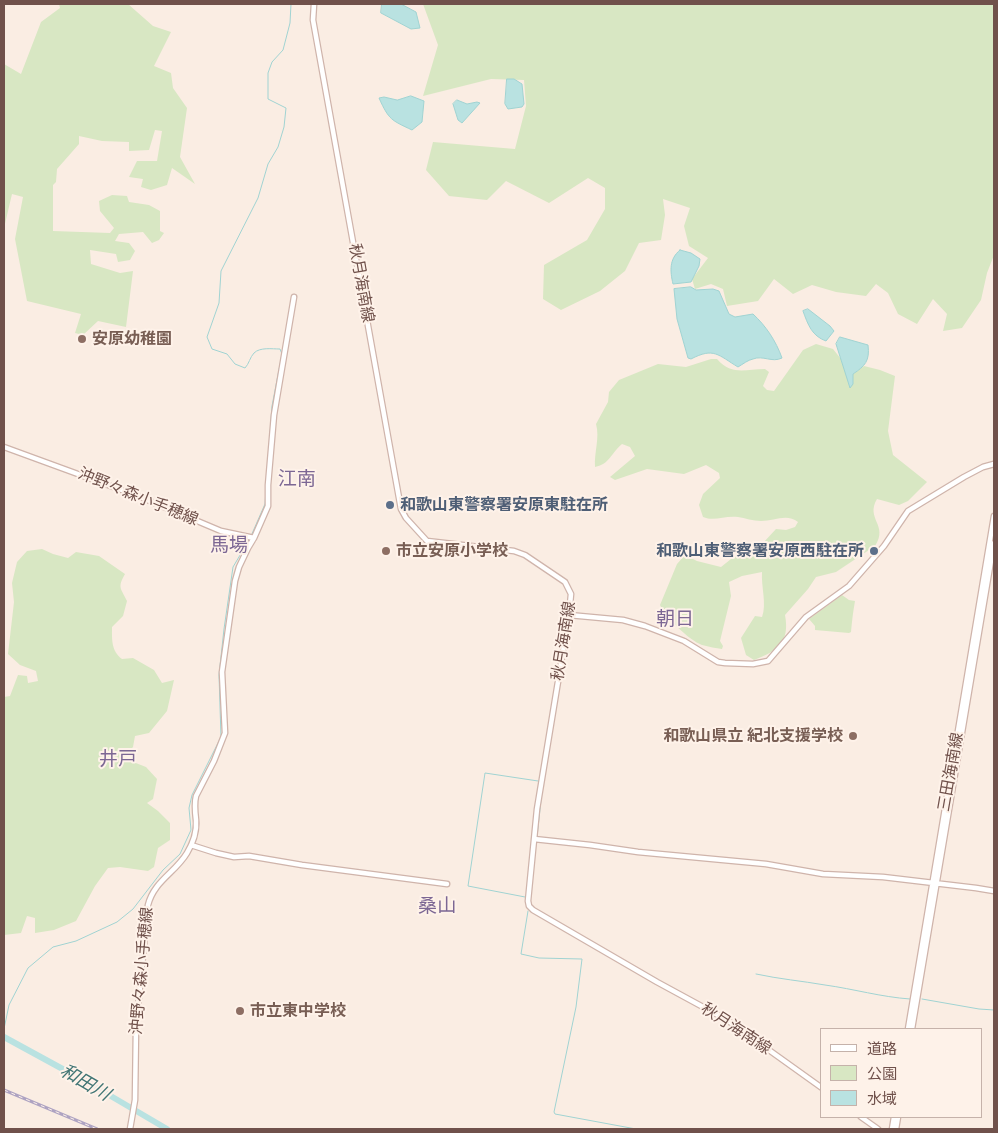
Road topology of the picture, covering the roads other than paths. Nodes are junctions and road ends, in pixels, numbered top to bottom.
1 (314, 4) edge
2 (294, 297) dead end
3 (4, 447) edge
4 (994, 464) edge
5 (994, 516) edge
6 (994, 522) edge
7 (254, 538) junction
8 (994, 543) edge
9 (569, 615) junction
10 (534, 839) junction
11 (191, 845) junction
12 (935, 883) junction
13 (447, 884) dead end
14 (994, 891) edge
15 (908, 1028) edge
16 (912, 1028) edge
17 (820, 1087) edge
18 (862, 1118) edge
19 (130, 1129) edge
20 (878, 1129) edge

1 - 9 main road, 秋月海南線
2 - 7 main road
3 - 7 main road, 沖野々森小手穂線
4 - 9 main road
5 - 6 main road, 三田海南線
6 - 12 main road, 三田海南線
7 - 11 main road, 沖野々森小手穂線
8 - 12 main road, 三田海南線
9 - 10 main road, 秋月海南線
10 - 12 main road
10 - 17 main road, 秋月海南線
11 - 13 main road
11 - 19 main road, 沖野々森小手穂線
12 - 14 main road
12 - 15 main road, 三田海南線
12 - 16 main road, 三田海南線
18 - 20 main road

